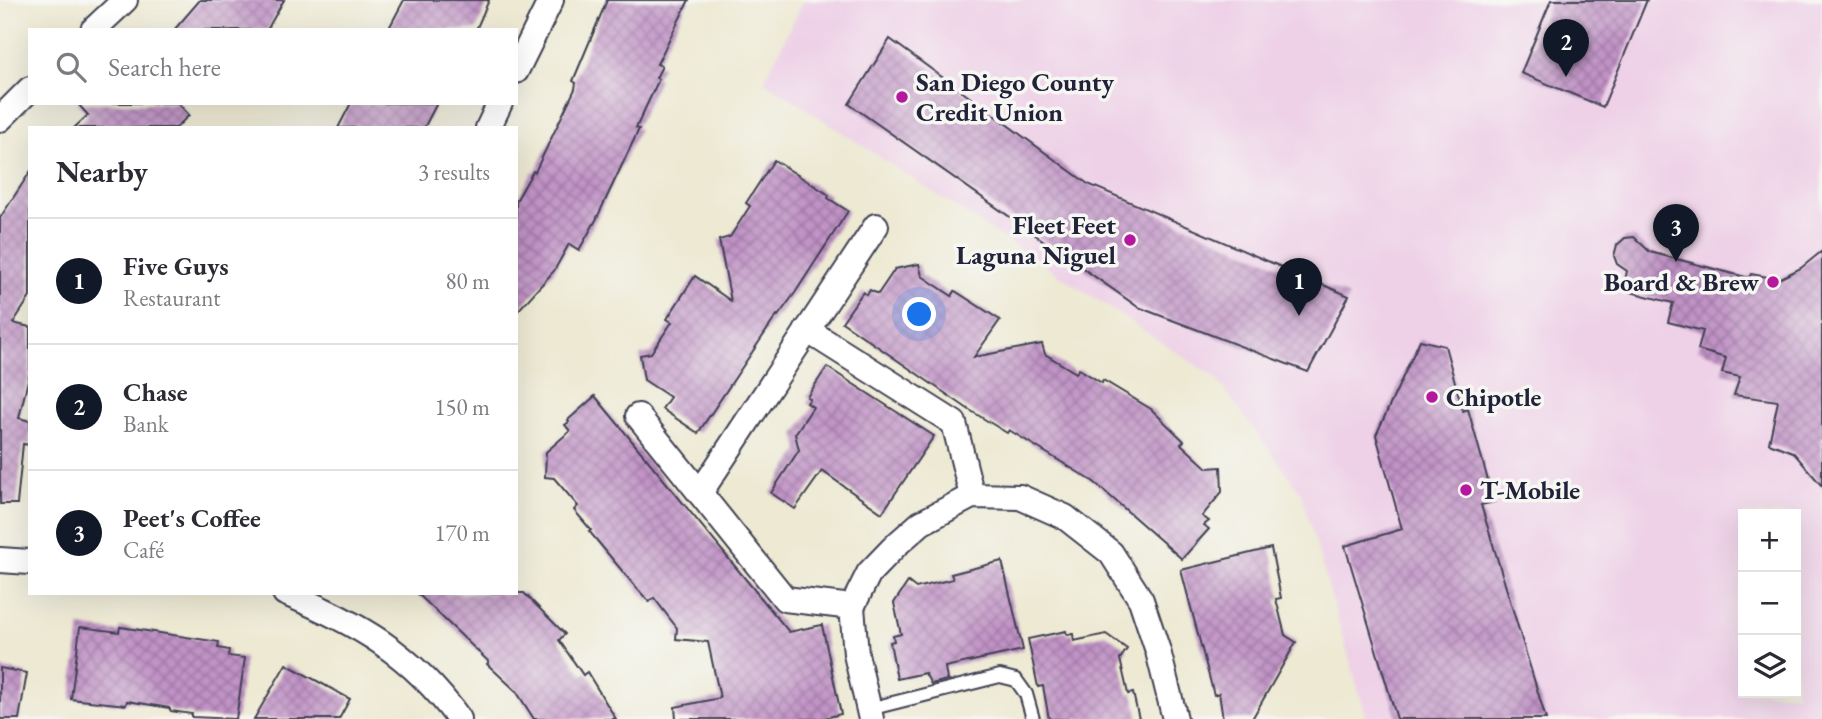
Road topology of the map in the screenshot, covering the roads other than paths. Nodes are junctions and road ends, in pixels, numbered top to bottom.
1 (125, 0) edge
2 (551, 0) edge
3 (95, 28) edge
4 (518, 67) edge
5 (28, 91) edge
6 (499, 105) edge
7 (0, 119) edge
8 (489, 126) edge
9 (876, 226) dead end
10 (807, 330) junction
11 (638, 416) dead end
12 (700, 493) junction
13 (972, 496) junction
14 (0, 560) edge
15 (28, 562) edge
16 (290, 595) edge
17 (852, 607) junction
18 (870, 714) edge
19 (459, 719) edge
20 (1033, 719) edge
21 (1175, 719) edge

1 - 3 street
2 - 4 street
5 - 7 street
6 - 8 street
9 - 10 street
10 - 12 street
10 - 13 street
11 - 12 street
12 - 17 street
13 - 17 street
13 - 21 street
14 - 15 street
16 - 19 street
17 - 18 street
18 - 20 lane

